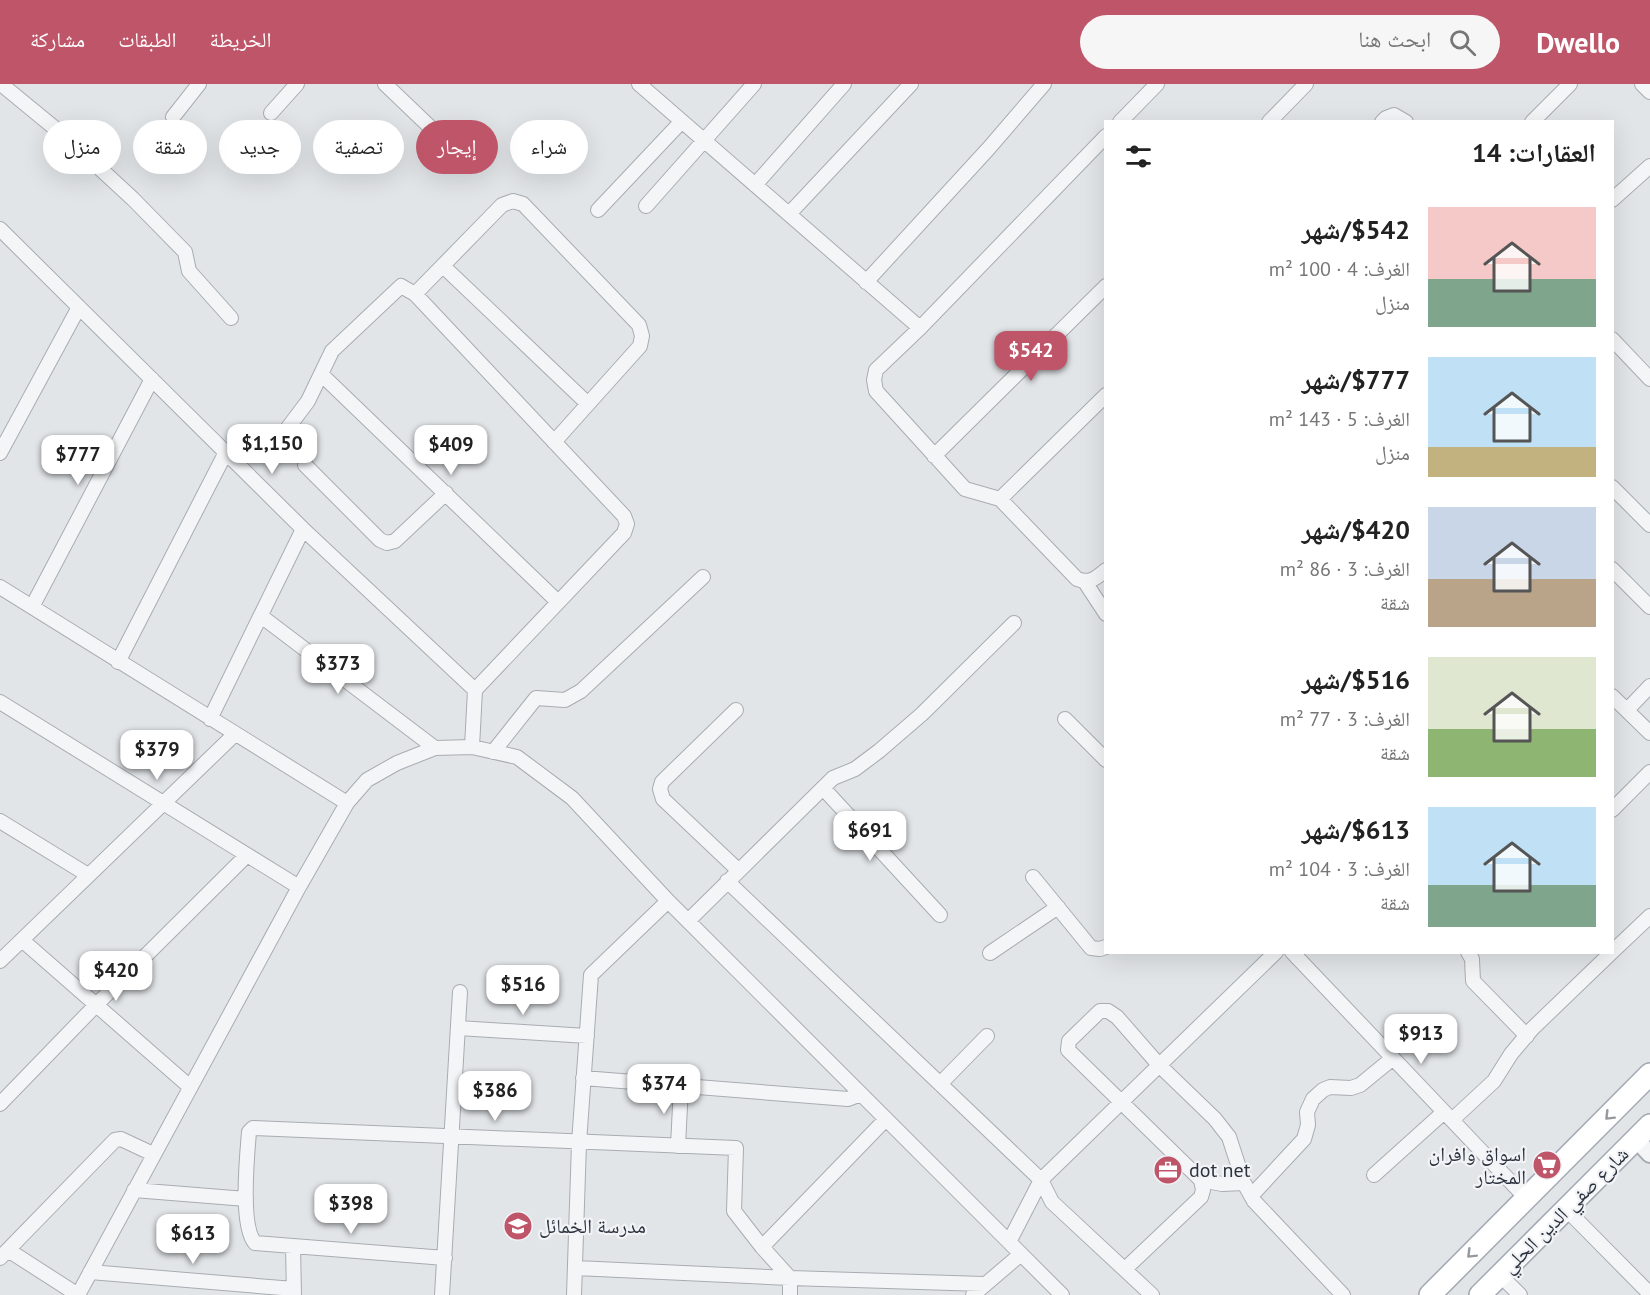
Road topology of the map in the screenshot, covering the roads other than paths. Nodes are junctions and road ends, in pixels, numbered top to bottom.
1 (1, 84) edge
2 (199, 84) edge
3 (297, 84) edge
4 (385, 84) edge
5 (754, 84) edge
6 (844, 84) edge
7 (911, 84) edge
8 (1044, 84) edge
9 (1157, 84) edge
10 (1306, 84) edge
11 (1570, 84) edge
12 (1642, 84) edge
13 (649, 87) edge
14 (1650, 92) edge
15 (271, 113) dead end
16 (173, 117) dead end
17 (423, 120) edge
18 (1122, 120) edge
19 (1271, 120) edge
20 (1384, 120) edge
21 (1404, 120) edge
22 (1534, 120) edge
23 (682, 121) junction
24 (1104, 138) edge
25 (704, 141) junction
26 (1650, 166) edge
27 (755, 185) junction
28 (1614, 198) edge
29 (646, 206) dead end
30 (598, 210) dead end
31 (789, 214) junction
32 (0, 229) edge
33 (443, 266) junction
34 (866, 282) junction
35 (1104, 288) edge
36 (415, 294) junction
37 (79, 307) junction
38 (231, 318) dead end
39 (920, 328) junction
40 (1614, 341) edge
41 (321, 374) junction
42 (152, 379) junction
43 (1650, 379) edge
44 (1104, 397) edge
45 (588, 404) junction
46 (286, 429) dead end
47 (554, 442) junction
48 (226, 452) junction
49 (0, 453) edge
50 (934, 456) junction
51 (304, 465) dead end
52 (1614, 489) edge
53 (447, 494) junction
54 (1000, 499) junction
55 (1650, 525) edge
56 (303, 529) junction
57 (1614, 571) edge
58 (1104, 572) edge
59 (703, 577) dead end
60 (1085, 582) junction
61 (0, 587) edge
62 (558, 602) junction
63 (32, 607) junction
64 (1650, 607) edge
65 (1104, 611) edge
66 (261, 616) junction
67 (1014, 623) dead end
68 (118, 662) junction
69 (1650, 686) edge
70 (475, 690) junction
71 (1614, 698) edge
72 (0, 702) edge
73 (736, 710) dead end
74 (1627, 710) junction
75 (210, 719) junction
76 (1065, 719) dead end
77 (1650, 733) edge
78 (235, 734) junction
79 (472, 747) junction
80 (435, 748) junction
81 (493, 752) junction
82 (1104, 758) edge
83 (1650, 772) edge
84 (823, 788) junction
85 (163, 803) junction
86 (347, 803) junction
87 (1614, 808) edge
88 (0, 821) edge
89 (247, 855) junction
90 (738, 870) junction
91 (88, 875) junction
92 (1033, 877) dead end
93 (727, 881) junction
94 (298, 886) junction
95 (668, 901) junction
96 (1058, 907) junction
97 (940, 915) dead end
98 (1650, 916) edge
99 (688, 921) junction
100 (22, 940) junction
101 (1104, 948) edge
102 (1614, 950) edge
103 (990, 953) dead end
104 (1274, 954) edge
105 (1294, 954) edge
106 (1469, 954) edge
107 (1610, 954) edge
108 (0, 961) edge
109 (460, 992) dead end
110 (95, 1006) junction
111 (458, 1028) junction
112 (587, 1036) junction
113 (987, 1036) dead end
114 (1527, 1036) junction
115 (1393, 1058) junction
116 (1159, 1065) junction
117 (1650, 1074) edge
118 (584, 1078) junction
119 (940, 1084) junction
120 (681, 1086) junction
121 (190, 1087) junction
122 (861, 1094) junction
123 (1121, 1102) junction
124 (0, 1104) edge
125 (1448, 1116) junction
126 (886, 1119) junction
127 (452, 1135) junction
128 (1645, 1139) edge
129 (579, 1143) junction
130 (678, 1146) junction
131 (153, 1154) junction
132 (1374, 1175) dead end
133 (1041, 1180) junction
134 (1201, 1180) junction
135 (1244, 1183) junction
136 (134, 1190) junction
137 (1251, 1196) junction
138 (1526, 1198) junction
139 (246, 1199) junction
140 (1566, 1209) junction
141 (1009, 1242) junction
142 (293, 1246) junction
143 (762, 1247) junction
144 (4, 1254) edge
145 (1021, 1254) junction
146 (445, 1258) junction
147 (576, 1268) junction
148 (1125, 1269) junction
149 (90, 1272) junction
150 (1500, 1275) junction
151 (790, 1278) junction
152 (984, 1284) junction
153 (294, 1292) edge
154 (1650, 1294) edge
155 (78, 1295) edge
156 (442, 1295) edge
157 (574, 1295) edge
158 (790, 1295) edge
159 (973, 1295) edge
160 (1062, 1295) edge
161 (1152, 1295) edge
162 (1343, 1295) edge
163 (1430, 1295) edge
164 (1480, 1295) edge
165 (1521, 1295) edge

1 - 38 street
2 - 16 street
3 - 15 street
4 - 17 street
5 - 25 street
6 - 27 street
7 - 31 street
8 - 34 street
9 - 18 street
10 - 19 street
11 - 22 street
12 - 14 street
13 - 23 street
20 - 21 street
23 - 25 street
23 - 30 street
24 - 39 street
25 - 27 street
25 - 29 street
26 - 28 street
27 - 31 street
31 - 34 street
32 - 37 street
33 - 36 street
33 - 45 street
33 - 45 street
34 - 39 street
35 - 50 street
36 - 41 street
36 - 47 street
37 - 42 street
37 - 49 street
39 - 50 street
40 - 43 street
41 - 46 street
41 - 53 street
42 - 48 street
42 - 63 street
44 - 54 street
45 - 47 street
47 - 62 street
48 - 56 street
48 - 68 street
50 - 54 street
51 - 53 street
52 - 55 street
53 - 62 street
54 - 60 street
56 - 66 street
56 - 70 street
57 - 64 street
58 - 60 street
59 - 81 street
60 - 65 street
61 - 63 street
62 - 70 street
63 - 68 street
66 - 75 street
66 - 80 street
67 - 84 street
68 - 75 street
69 - 74 street
70 - 79 street
71 - 74 street
72 - 85 street
73 - 90 street
74 - 77 street
75 - 78 street
76 - 82 street
78 - 85 street
78 - 86 street
79 - 80 street
79 - 81 street
80 - 86 street
81 - 95 street
83 - 87 street
84 - 90 street
84 - 97 street
85 - 89 street
85 - 91 street
86 - 94 street
88 - 91 street
89 - 94 street
89 - 110 street
90 - 93 street
91 - 100 street
92 - 96 street
93 - 99 street
93 - 119 street
94 - 121 street
95 - 99 street
95 - 112 street
96 - 101 street
96 - 103 street
98 - 102 street
99 - 122 street
100 - 108 street
100 - 110 street
104 - 116 street
105 - 115 street
106 - 114 street
107 - 114 street
109 - 111 street
110 - 121 street
110 - 124 street
111 - 112 street
111 - 127 street
112 - 118 street
113 - 119 street
114 - 125 street
115 - 125 street
115 - 137 street
116 - 123 street
116 - 123 street
116 - 135 street
117 -> 138 main road, شارع صفي الدين الحلي
118 - 120 street
118 - 129 street
119 - 133 street
120 - 122 street
120 - 130 street
121 - 131 street
122 - 126 street
123 - 133 street
123 - 134 street
125 - 132 street
125 - 138 street
126 - 141 street
126 - 143 street
127 - 129 street
127 - 139 street
127 - 146 street
128 - 140 main road, شارع صفي الدين الحلي
129 - 130 street
129 - 147 street
130 - 143 street
131 - 136 street
131 - 144 street
133 - 141 street
133 - 148 street
134 - 135 street
134 - 148 street
135 - 137 street
136 - 139 street
136 - 149 street
137 - 162 street
138 -> 163 main road, شارع صفي الدين الحلي
139 - 142 street
140 - 150 main road, شارع صفي الدين الحلي
140 - 154 street
141 - 145 street
142 - 146 street
142 - 153 street
143 - 151 street
144 - 155 street
145 - 152 street
145 - 160 street
146 - 156 street
147 - 151 street
147 - 157 street
148 - 161 street
149 - 153 street
149 - 155 street
150 - 164 main road, شارع صفي الدين الحلي
150 - 165 street
151 - 152 street
151 - 158 street
152 - 159 street

